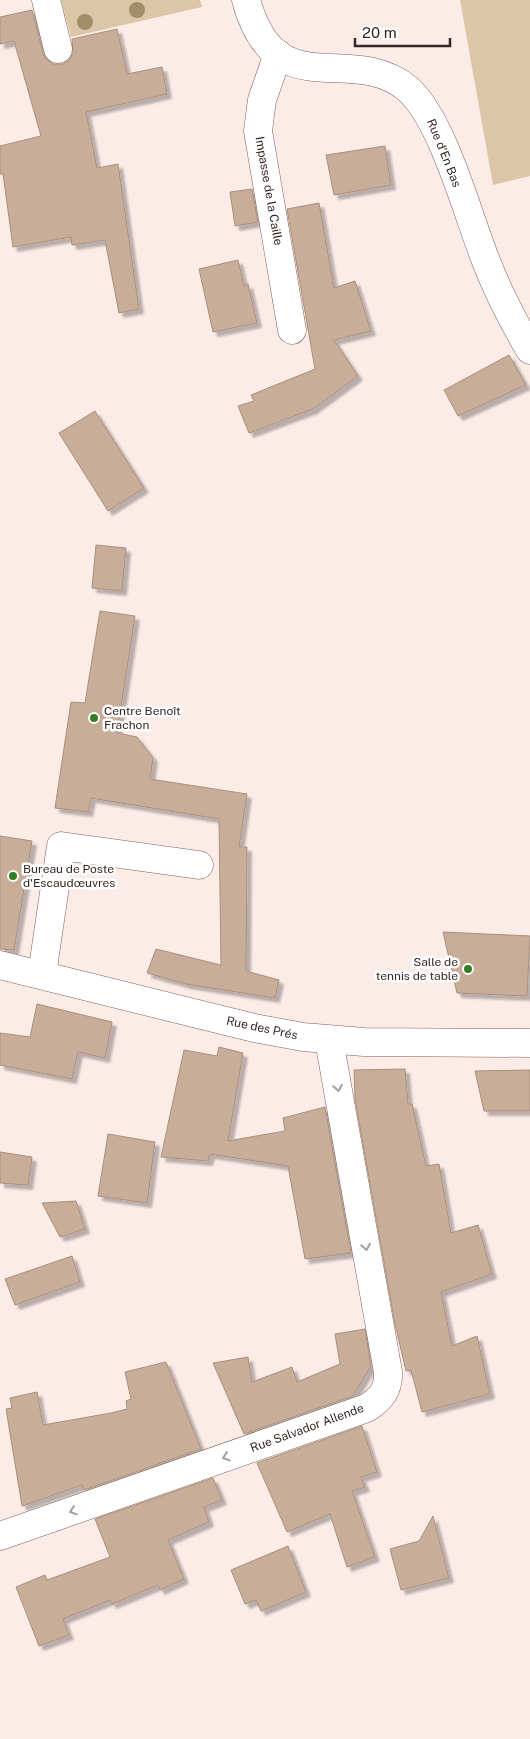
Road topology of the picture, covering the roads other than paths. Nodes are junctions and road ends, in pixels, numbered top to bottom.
1 (46, 0) edge
2 (246, 0) edge
3 (58, 49) dead end
4 (278, 54) junction
5 (292, 330) dead end
6 (530, 350) edge
7 (198, 865) dead end
8 (0, 964) edge
9 (42, 974) junction
10 (329, 1040) junction
11 (530, 1043) edge
12 (0, 1536) edge

1 - 3 street
2 - 4 street, Rue d'En Bas
4 - 5 street, Impasse de la Caille
4 - 6 street, Rue d'En Bas
7 - 9 street
8 - 9 street, Rue des Prés
9 - 10 street, Rue des Prés
10 - 11 street, Rue des Prés
10 -> 12 street, Rue Salvador Allende

